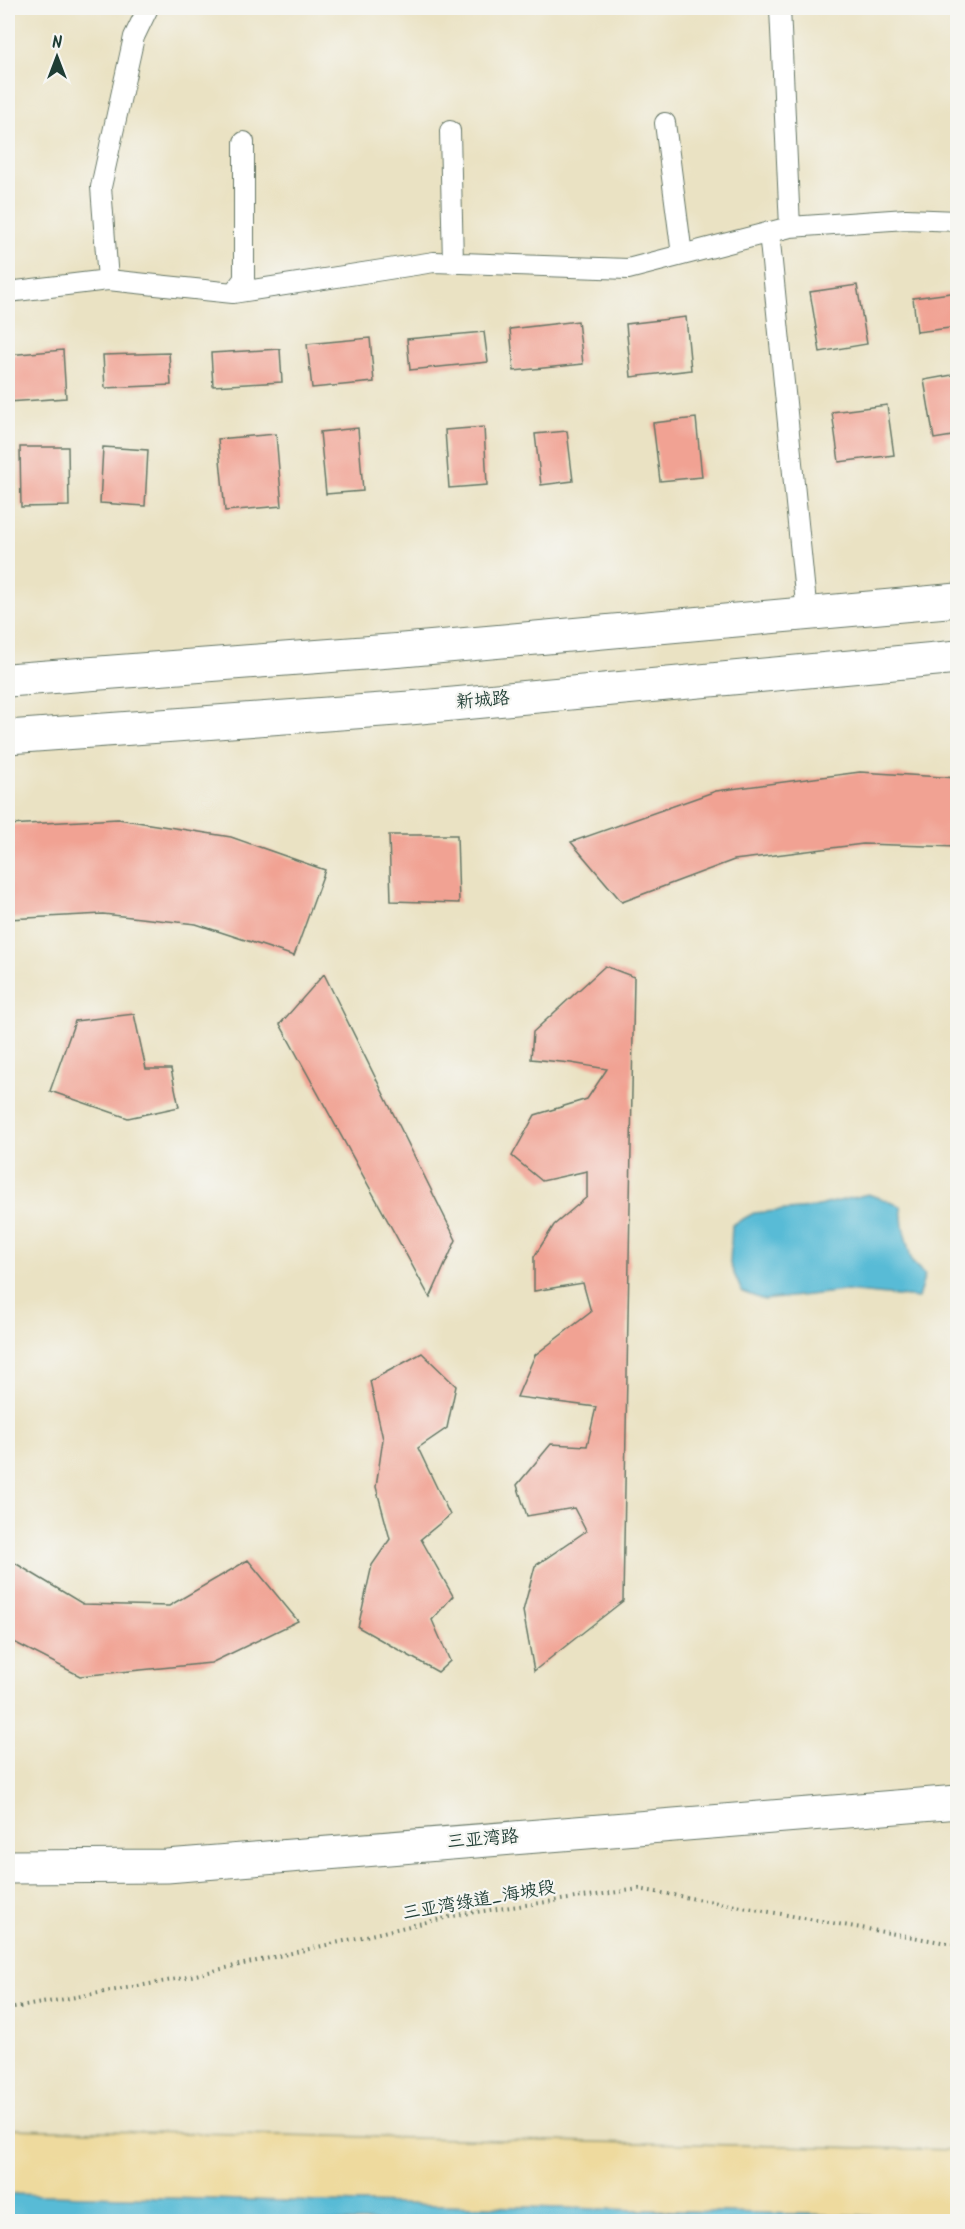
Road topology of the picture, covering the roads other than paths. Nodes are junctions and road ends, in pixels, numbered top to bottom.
1 (148, 8) edge
2 (780, 8) edge
3 (665, 123) dead end
4 (450, 131) dead end
5 (244, 142) dead end
6 (957, 220) edge
7 (789, 227) junction
8 (769, 232) junction
9 (682, 255) junction
10 (453, 263) junction
11 (108, 280) junction
12 (8, 292) edge
13 (233, 293) junction
14 (957, 600) edge
15 (807, 614) junction
16 (957, 657) edge
17 (8, 680) edge
18 (8, 737) edge
19 (957, 1802) edge
20 (8, 1867) edge

1 - 11 lane
2 - 7 lane
3 - 9 lane
4 - 10 lane
5 - 13 lane
6 - 7 lane
7 - 8 lane
8 - 9 lane
8 - 15 lane
9 - 10 lane
10 - 13 lane
11 - 12 lane
11 - 13 lane
14 - 15 main road
15 - 17 main road
16 - 18 main road, 新城路
19 - 20 main road, 三亚湾路

